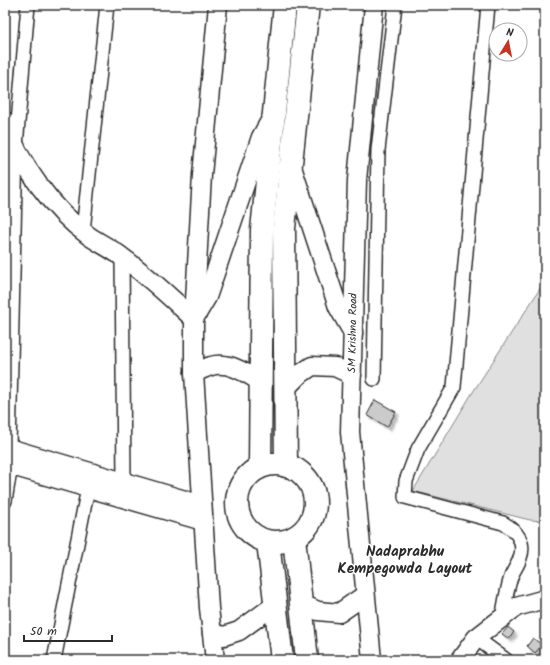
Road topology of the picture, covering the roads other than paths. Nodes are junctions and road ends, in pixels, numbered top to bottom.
1 (28, 5) edge
2 (108, 5) edge
3 (218, 5) edge
4 (285, 5) edge
5 (308, 5) edge
6 (374, 5) edge
7 (395, 5) edge
8 (488, 5) edge
9 (275, 112) junction
10 (5, 124) edge
11 (16, 146) junction
12 (291, 164) junction
13 (83, 231) junction
14 (122, 256) junction
15 (194, 319) junction
16 (353, 333) junction
17 (194, 374) junction
18 (352, 375) junction
19 (374, 378) dead end
20 (261, 382) junction
21 (285, 389) junction
22 (8, 456) edge
23 (286, 466) junction
24 (260, 467) junction
25 (124, 481) junction
26 (88, 488) junction
27 (5, 501) edge
28 (202, 513) junction
29 (294, 538) junction
30 (268, 542) junction
31 (366, 595) junction
32 (545, 600) edge
33 (300, 603) junction
34 (276, 604) junction
35 (503, 614) dead end
36 (212, 633) junction
37 (476, 638) junction
38 (371, 651) edge
39 (501, 658) edge
40 (54, 660) edge
41 (215, 660) edge
42 (282, 660) edge
43 (307, 660) edge
44 (365, 660) edge
45 (460, 660) edge

1 - 11 street
2 - 13 street
3 - 15 street
4 - 9 highway
5 - 12 highway
6 - 16 street, SM Krishna Road
7 - 19 street
8 - 35 street
9 - 15 street
9 - 20 highway
10 - 11 street
11 - 13 street
11 - 22 street
12 - 16 street
12 - 21 highway
13 - 14 street
14 - 15 street
14 - 25 street
15 - 17 street
16 - 18 street, SM Krishna Road
17 - 20 street
17 - 28 street
18 - 21 street
18 - 31 street, SM Krishna Road
20 - 24 highway
21 - 23 highway
22 - 25 street
22 - 26 street
22 - 27 street
23 - 24 highway
23 - 29 highway
24 - 30 highway
25 - 28 street
26 - 28 street
26 - 40 street
28 - 36 street
29 - 30 highway
29 - 33 highway
30 - 34 highway
31 - 33 street
31 - 38 street, SM Krishna Road
32 - 37 street
33 - 43 highway
34 - 36 street
34 - 42 highway
36 - 41 street
37 - 39 street
37 - 45 street
38 - 44 street

